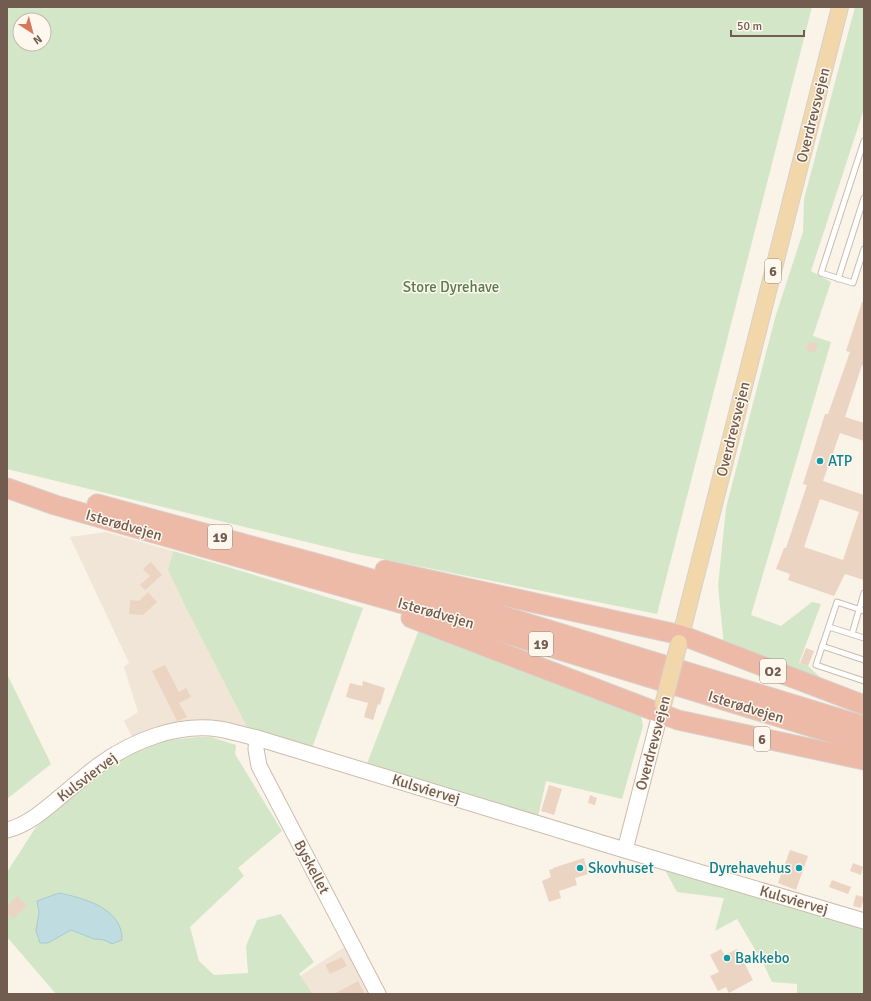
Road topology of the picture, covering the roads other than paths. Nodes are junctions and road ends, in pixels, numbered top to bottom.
1 (840, 7) edge
2 (864, 141) edge
3 (864, 198) edge
4 (864, 249) edge
5 (838, 278) junction
6 (7, 487) edge
7 (311, 562) junction
8 (363, 592) junction
9 (864, 594) edge
10 (861, 610) edge
11 (829, 626) junction
12 (852, 634) junction
13 (864, 638) edge
14 (680, 639) junction
15 (822, 646) junction
16 (864, 660) edge
17 (864, 681) edge
18 (864, 706) edge
19 (662, 710) junction
20 (864, 726) edge
21 (257, 738) junction
22 (864, 743) edge
23 (864, 760) edge
24 (7, 830) edge
25 (625, 850) junction
26 (864, 921) edge
27 (378, 994) edge

1 - 14 main road, Overdrevsvejen / 6
2 - 5 lane
3 - 5 lane
4 - 5 lane
6 - 7 highway, Isterødvejen / 19
6 - 8 highway, Isterødvejen / 19
7 - 14 highway
7 - 20 highway, Isterødvejen / 19
8 - 19 highway
8 - 22 highway, Isterødvejen / 19
9 - 10 lane
10 - 11 lane
10 - 12 lane
11 - 12 lane
11 - 15 lane
12 - 13 lane
14 - 18 highway, O2
14 - 19 main road, Overdrevsvejen / 6, bridge
15 - 16 lane
15 - 17 lane
19 - 23 highway, 6
19 - 25 street, Overdrevsvejen
21 - 24 street, Kulsviervej
21 - 25 street, Kulsviervej
21 - 27 street, Byskellet
25 - 26 street, Kulsviervej

